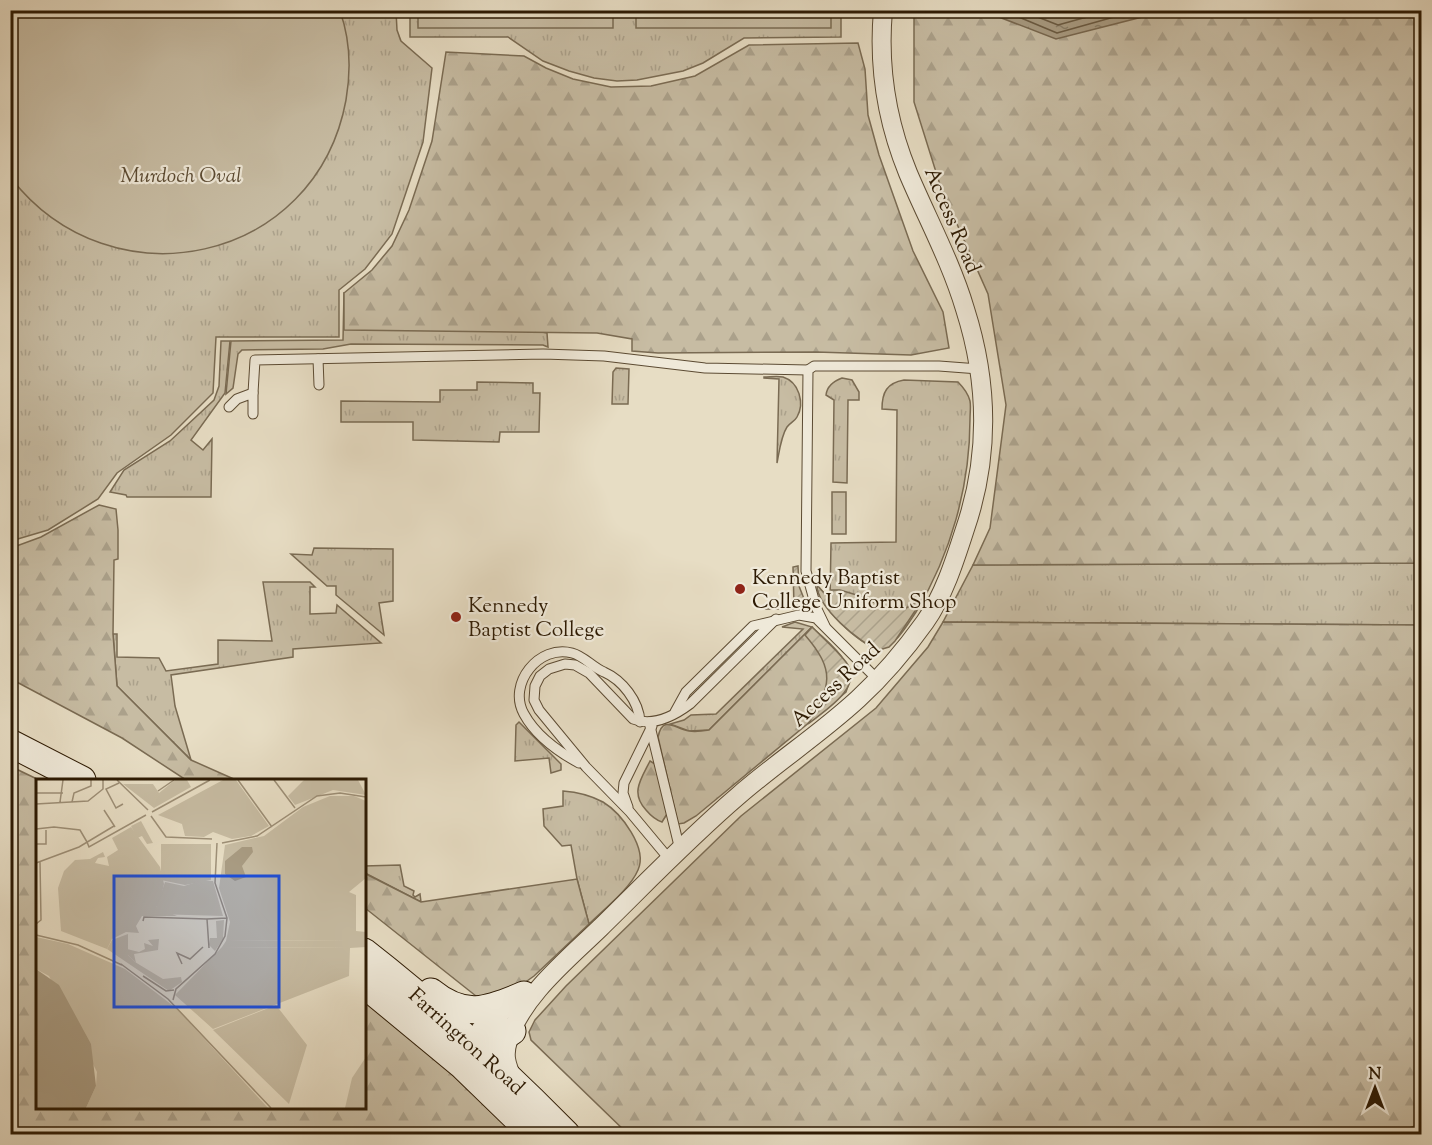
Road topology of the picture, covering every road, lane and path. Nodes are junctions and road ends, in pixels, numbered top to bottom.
1 (882, 10) edge
2 (318, 359) junction
3 (980, 369) junction
4 (808, 370) junction
5 (319, 385) dead end
6 (253, 393) junction
7 (229, 406) dead end
8 (253, 414) dead end
9 (825, 626) junction
10 (878, 680) junction
11 (649, 723) junction
12 (10, 744) edge
13 (586, 766) junction
14 (65, 773) edge
15 (80, 779) edge
16 (630, 812) junction
17 (675, 855) junction
18 (366, 941) edge
19 (366, 954) edge
20 (366, 985) edge
21 (531, 992) junction
22 (512, 1031) junction
23 (476, 1036) junction
24 (514, 1081) junction
25 (533, 1134) edge
26 (548, 1134) edge
27 (566, 1134) edge

1 - 3 street, Access Road
2 - 4 lane
2 - 5 lane
2 - 6 lane
3 - 4 lane
3 - 10 street, Access Road
4 - 9 lane
6 - 7 lane
6 - 8 lane
9 - 10 lane
9 - 11 lane
10 - 17 street, Access Road
11 - 13 lane
11 - 13 lane
11 - 16 lane
11 - 17 lane
12 - 14 main road
13 - 16 lane
14 - 15 main road
16 - 17 lane
17 - 21 street, Access Road
18 - 21 main road
19 - 23 main road, Farrington Road
20 - 23 main road
20 - 25 main road, Farrington Road
21 - 22 street, Access Road
21 - 23 street, Access Road
22 - 23 main road
22 - 24 street, Access Road
23 - 24 main road, Farrington Road
23 - 26 main road
24 - 27 main road, Farrington Road

